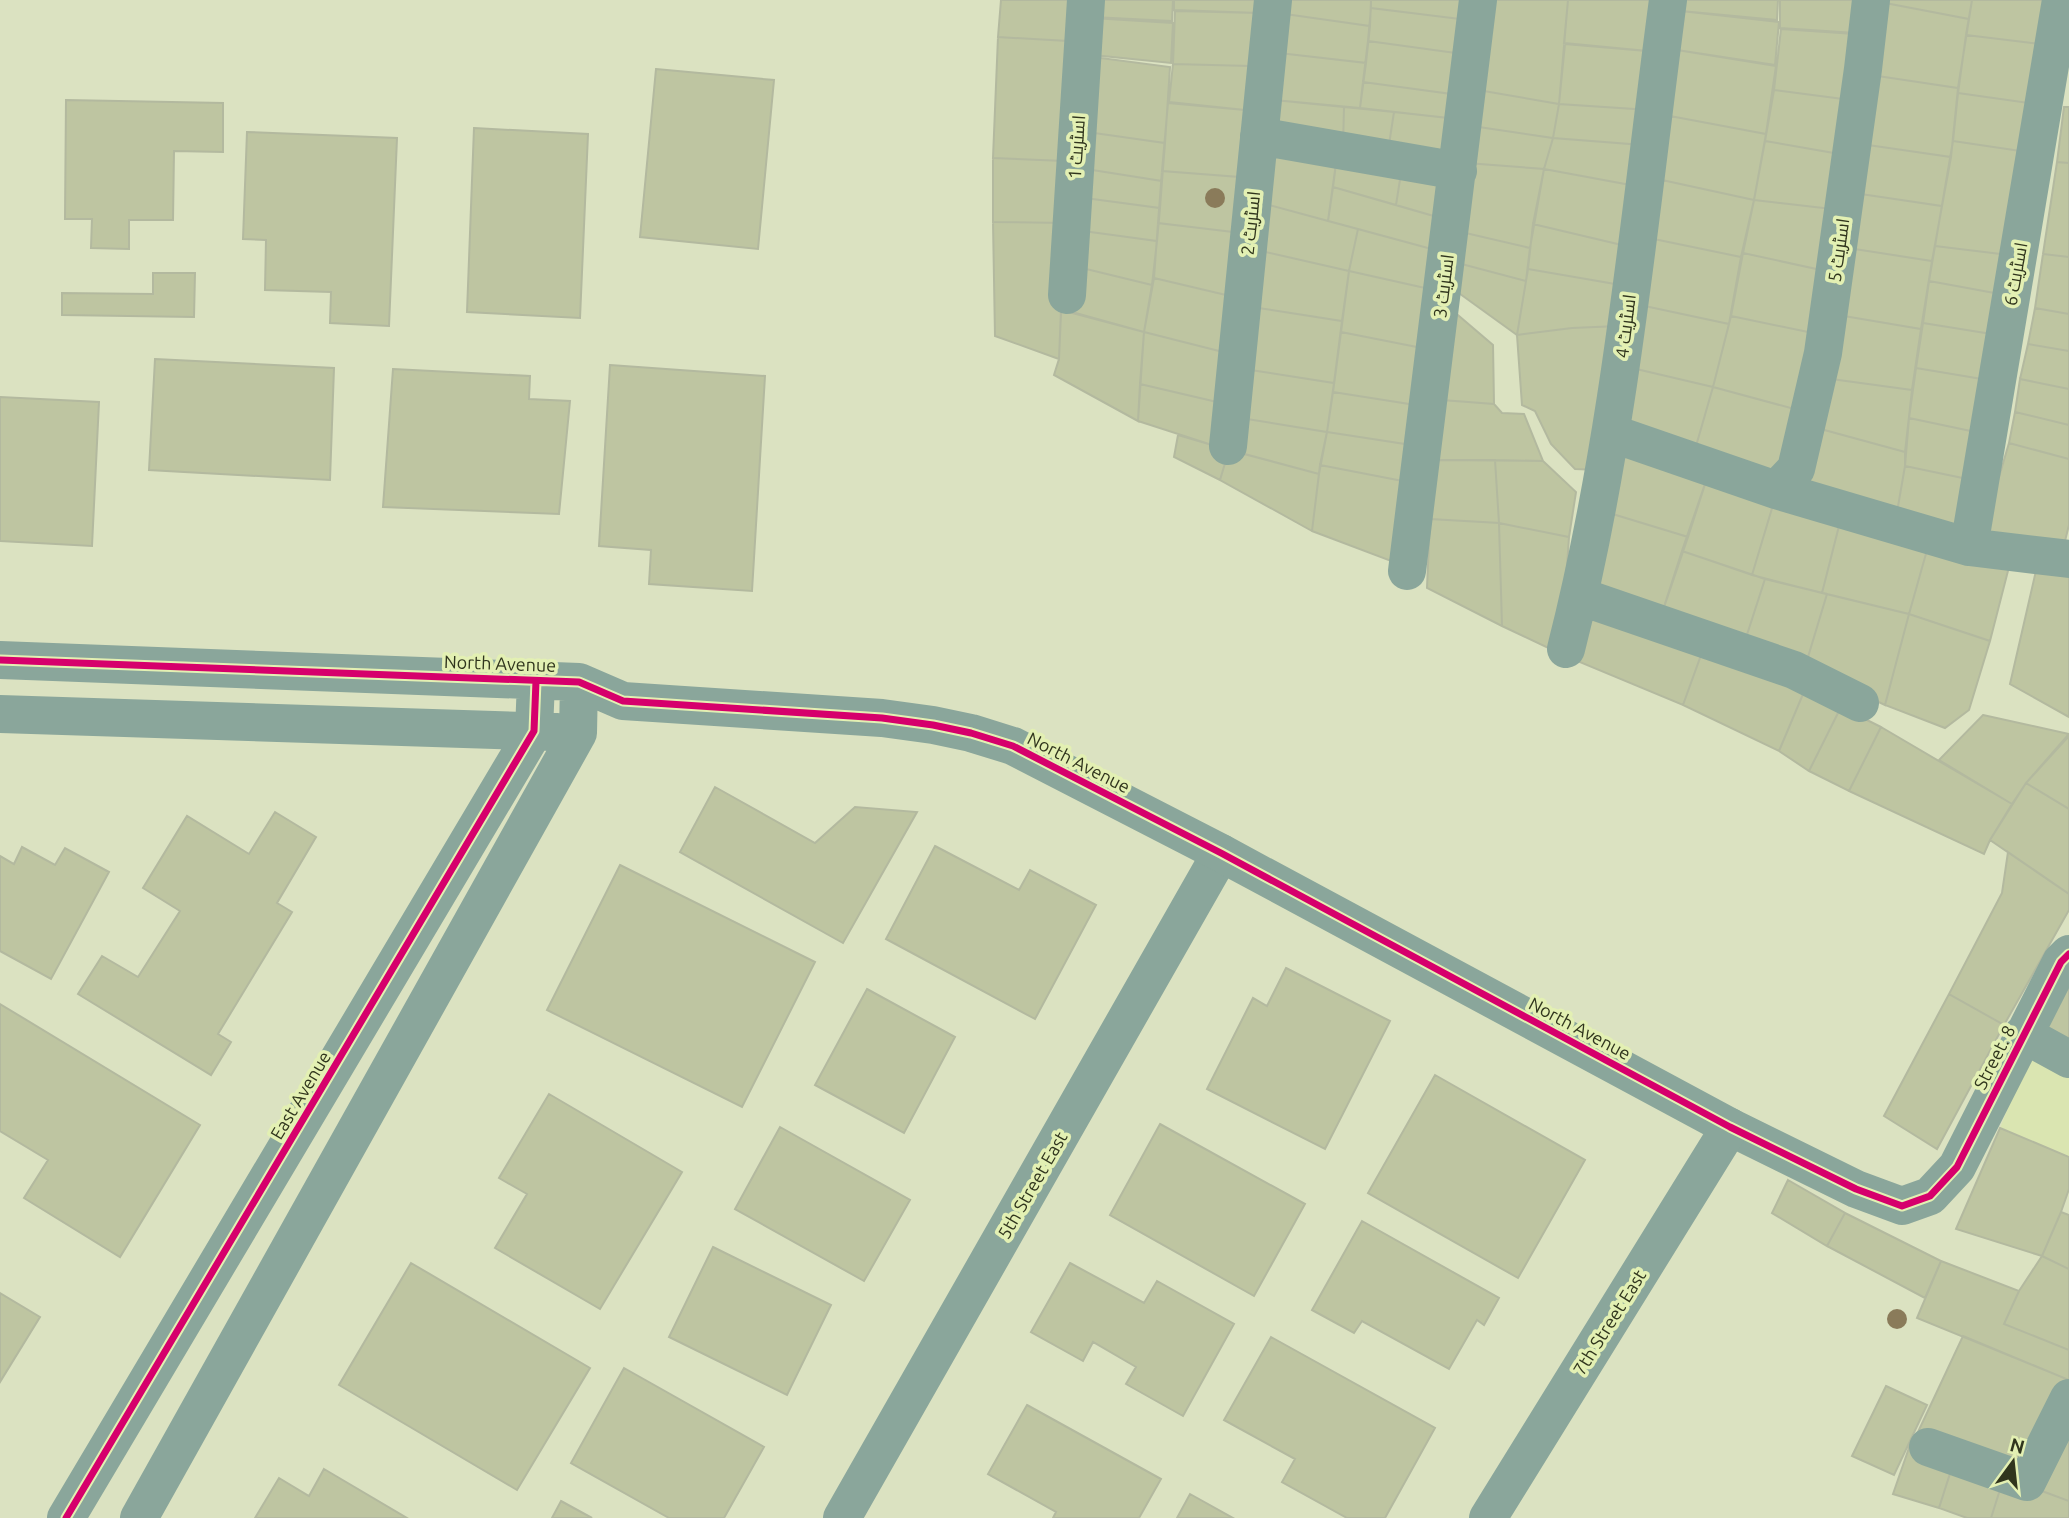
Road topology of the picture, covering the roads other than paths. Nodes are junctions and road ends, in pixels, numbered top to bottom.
1 (1086, 0) edge
2 (1273, 0) edge
3 (1478, 0) edge
4 (1668, 0) edge
5 (1871, 0) edge
6 (2061, 0) edge
7 (1259, 136) junction
8 (1458, 171) junction
9 (1067, 295) dead end
10 (1611, 433) junction
11 (1228, 446) dead end
12 (1776, 490) junction
13 (1969, 547) junction
14 (2067, 551) edge
15 (1406, 571) dead end
16 (1579, 596) junction
17 (1566, 649) dead end
18 (0, 660) edge
19 (536, 681) junction
20 (579, 682) junction
21 (622, 701) junction
22 (1860, 703) dead end
23 (0, 714) edge
24 (534, 731) junction
25 (578, 733) junction
26 (1221, 853) junction
27 (2065, 958) edge
28 (2023, 1034) junction
29 (2069, 1059) edge
30 (1730, 1127) junction
31 (1956, 1167) joint
32 (2069, 1398) edge
33 (1928, 1447) dead end
34 (66, 1518) edge
35 (139, 1518) edge
36 (842, 1518) edge
37 (1488, 1518) edge

1 - 9 street, اسٹریٹ 1
2 - 7 street, اسٹریٹ 2
3 - 8 street, اسٹریٹ 3
4 - 10 street, اسٹریٹ 4
5 - 12 street, اسٹریٹ 5
6 - 13 street, اسٹریٹ 6
7 - 8 street
7 - 11 street, اسٹریٹ 2
8 - 15 street, اسٹریٹ 3
10 - 12 street
10 - 16 street, اسٹریٹ 4
12 - 13 street
13 - 14 street
16 - 17 street, اسٹریٹ 4
16 - 22 street
18 - 19 street, North Avenue
19 - 20 street, North Avenue
19 - 24 street, East Avenue
20 - 21 street, North Avenue
20 - 25 street
21 - 25 street
21 - 26 street, North Avenue
23 - 24 street
24 - 25 street
24 - 34 street, East Avenue
25 - 35 street
26 - 30 street, North Avenue
26 - 36 street, 5th Street East
27 - 28 street, Street. 8
28 - 29 street
28 - 31 street, Street. 8
30 - 31 street, North Avenue
30 - 37 street, 7th Street East
32 - 33 street

